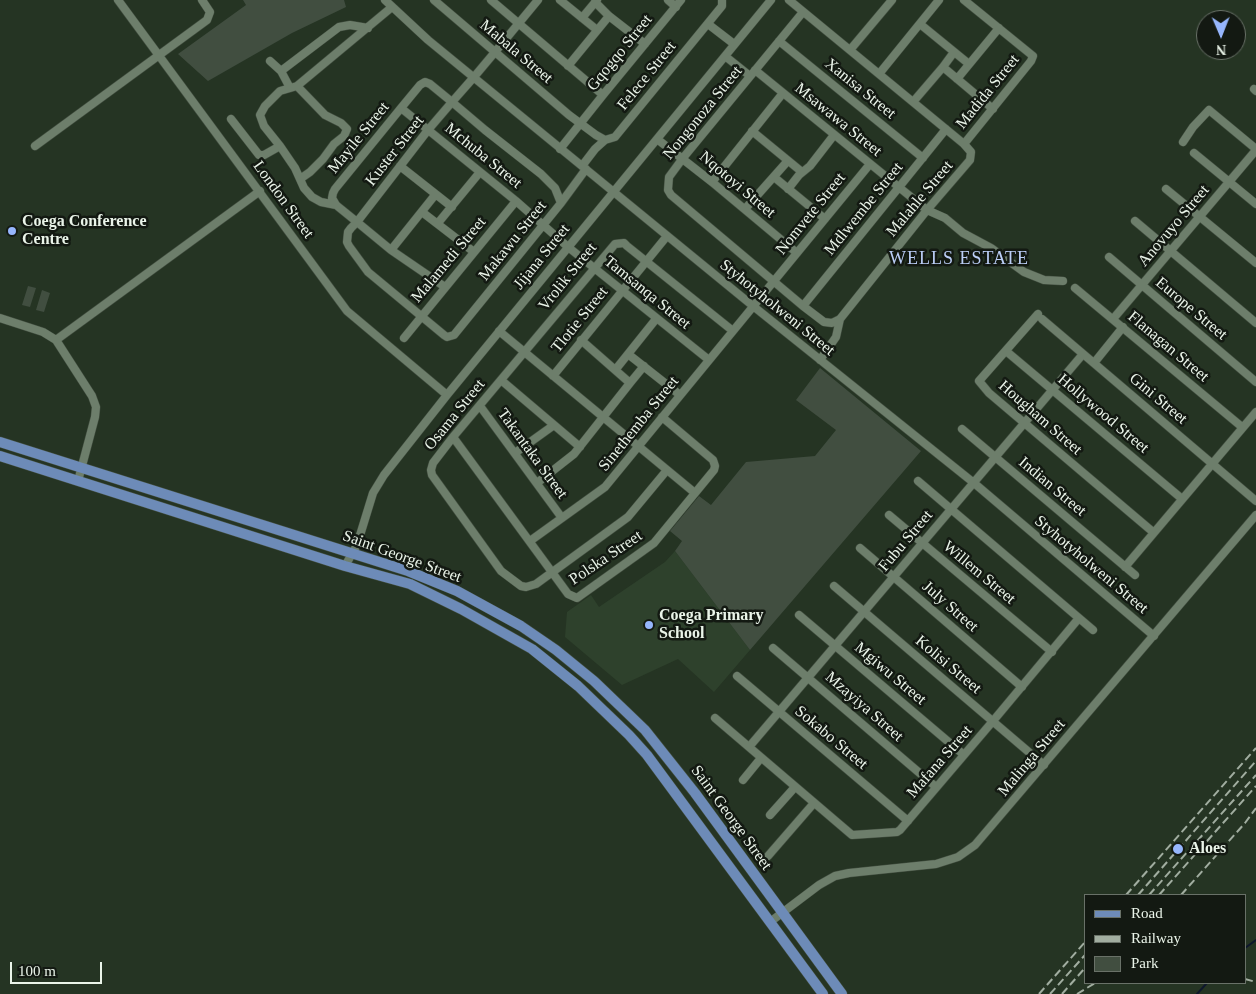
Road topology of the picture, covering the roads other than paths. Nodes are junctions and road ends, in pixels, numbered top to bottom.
1 (118, 0) edge
2 (202, 0) edge
3 (384, 0) edge
4 (491, 0) edge
5 (538, 0) edge
6 (560, 0) edge
7 (668, 0) edge
8 (722, 0) edge
9 (771, 0) edge
10 (789, 0) edge
11 (892, 0) edge
12 (940, 0) edge
13 (964, 0) edge
14 (438, 1) edge
15 (596, 1) edge
16 (679, 3) edge
17 (392, 7) junction
18 (803, 12) junction
19 (609, 16) junction
20 (582, 18) junction
21 (518, 24) junction
22 (708, 24) junction
23 (920, 24) junction
24 (368, 28) junction
25 (999, 28) junction
26 (597, 30) junction
27 (779, 41) junction
28 (645, 44) junction
29 (734, 44) junction
30 (850, 50) junction
31 (495, 52) junction
32 (954, 52) junction
33 (158, 55) junction
34 (725, 56) junction
35 (270, 62) dead end
36 (969, 64) junction
37 (568, 66) junction
38 (943, 67) junction
39 (281, 71) junction
40 (753, 73) junction
41 (879, 74) junction
42 (474, 77) junction
43 (957, 79) junction
44 (293, 87) junction
45 (783, 93) junction
46 (603, 95) junction
47 (452, 102) junction
48 (913, 102) junction
49 (401, 108) junction
50 (993, 109) junction
51 (231, 119) dead end
52 (580, 124) junction
53 (946, 129) junction
54 (428, 130) junction
55 (752, 131) junction
56 (834, 135) junction
57 (657, 139) junction
58 (604, 140) junction
59 (1183, 142) dead end
60 (964, 144) junction
61 (34, 146) dead end
62 (280, 146) junction
63 (560, 149) junction
64 (1256, 150) edge
65 (1194, 153) dead end
66 (683, 158) junction
67 (922, 158) junction
68 (787, 160) junction
69 (870, 164) junction
70 (400, 166) junction
71 (584, 168) junction
72 (480, 172) junction
73 (802, 172) junction
74 (774, 177) junction
75 (300, 179) junction
76 (1229, 181) junction
77 (712, 182) junction
78 (898, 187) junction
79 (788, 189) junction
80 (1166, 189) dead end
81 (260, 191) junction
82 (613, 192) junction
83 (435, 195) junction
84 (516, 201) junction
85 (561, 204) junction
86 (1256, 204) edge
87 (336, 205) junction
88 (452, 207) junction
89 (745, 209) junction
90 (927, 210) junction
91 (422, 212) junction
92 (1200, 216) junction
93 (825, 219) junction
94 (1136, 221) dead end
95 (357, 222) junction
96 (438, 223) junction
97 (544, 225) junction
98 (667, 236) junction
99 (568, 247) junction
100 (391, 250) junction
101 (1171, 251) junction
102 (474, 252) junction
103 (797, 253) junction
104 (1109, 257) dead end
105 (647, 262) junction
106 (1256, 263) edge
107 (594, 268) junction
108 (773, 281) junction
109 (1063, 281) dead end
110 (1141, 285) junction
111 (445, 287) junction
112 (1075, 288) dead end
113 (622, 290) junction
114 (753, 306) junction
115 (803, 306) junction
116 (421, 316) junction
117 (1040, 316) joint
118 (0, 318) edge
119 (656, 318) junction
120 (840, 319) junction
121 (1113, 319) junction
122 (1256, 323) edge
123 (1123, 327) junction
124 (499, 331) junction
125 (733, 331) junction
126 (404, 338) dead end
127 (56, 340) junction
128 (581, 340) junction
129 (1006, 351) junction
130 (524, 352) junction
131 (628, 354) junction
132 (1083, 354) junction
133 (709, 360) junction
134 (820, 360) junction
135 (1094, 363) junction
136 (644, 366) junction
137 (616, 369) junction
138 (553, 376) junction
139 (501, 380) junction
140 (1256, 382) edge
141 (630, 383) junction
142 (1052, 388) junction
143 (447, 394) junction
144 (680, 395) junction
145 (480, 406) junction
146 (1256, 412) edge
147 (662, 416) junction
148 (603, 418) junction
149 (1024, 423) junction
150 (554, 425) junction
151 (1242, 427) junction
152 (962, 428) dead end
153 (453, 437) junction
154 (0, 442) edge
155 (638, 446) junction
156 (580, 447) junction
157 (515, 453) junction
158 (0, 456) edge
159 (995, 456) junction
160 (1212, 464) junction
161 (82, 467) junction
162 (667, 470) junction
163 (918, 480) dead end
164 (78, 481) junction
165 (537, 483) junction
166 (974, 483) junction
167 (695, 493) junction
168 (1181, 498) junction
169 (1256, 501) edge
170 (951, 509) junction
171 (889, 515) dead end
172 (1256, 515) edge
173 (562, 518) junction
174 (1153, 532) junction
175 (530, 541) junction
176 (922, 542) junction
177 (860, 548) dead end
178 (356, 555) junction
179 (345, 566) junction
180 (1125, 566) junction
181 (358, 569) junction
182 (551, 572) junction
183 (1135, 575) dead end
184 (894, 577) junction
185 (834, 586) dead end
186 (864, 612) junction
187 (799, 615) dead end
188 (1079, 618) junction
189 (1093, 630) dead end
190 (1154, 636) junction
191 (835, 645) junction
192 (773, 648) dead end
193 (1052, 652) junction
194 (737, 676) dead end
195 (808, 677) junction
196 (1022, 687) junction
197 (778, 711) junction
198 (715, 718) dead end
199 (993, 722) junction
200 (749, 747) junction
201 (964, 755) junction
202 (762, 758) junction
203 (1044, 765) junction
204 (743, 780) dead end
205 (795, 787) junction
206 (936, 788) junction
207 (814, 803) junction
208 (770, 815) dead end
209 (908, 821) junction
210 (768, 856) dead end
211 (782, 913) junction
212 (770, 922) junction
213 (823, 994) edge
214 (842, 994) edge

1 - 33 street, London Street
2 - 33 street
3 - 17 street, Styhotyholweni Street
4 - 21 street
5 - 21 street, Kuster Street
6 - 20 street
7 - 16 street
8 - 22 street, Felece Street
9 - 29 street, Jijana Street
10 - 18 street, Malahle Street
11 - 30 street
12 - 23 street
13 - 25 street, Madida Street
14 - 31 street, Mabala Street
15 - 19 street
15 - 20 street
16 - 28 street, Gqogqo Street
17 - 24 street
17 - 42 street, Styhotyholweni Street
18 - 27 street, Nongonoza Street
18 - 30 street, Malahle Street
19 - 26 street
19 - 28 street
20 - 26 street
21 - 31 street, Kuster Street
21 - 37 street
22 - 29 street
22 - 58 street, Felece Street
23 - 32 street
23 - 41 street
24 - 39 street
24 - 44 street
25 - 36 street
25 - 50 street, Madida Street
26 - 37 street
27 - 40 street, Nongonoza Street
27 - 67 street, Xanisa Street
28 - 46 street, Gqogqo Street
29 - 34 street, Jijana Street
30 - 41 street, Malahle Street
31 - 42 street, Kuster Street
31 - 52 street, Mabala Street
32 - 36 street
32 - 38 street
33 - 61 street
33 - 81 street, London Street
34 - 40 street, Msawawa Street
34 - 57 street, Jijana Street
35 - 39 street
36 - 43 street
37 - 46 street
38 - 43 street
38 - 48 street
39 - 44 street
40 - 45 street, Msawawa Street
40 - 66 street, Nongonoza Street
41 - 48 street, Malahle Street
42 - 47 street, Kuster Street
42 - 63 street, Styhotyholweni Street
43 - 50 street
44 - 62 street
44 - 75 street
45 - 55 street
45 - 56 street, Msawawa Street
46 - 52 street, Gqogqo Street
47 - 49 street, Mayile Street
47 - 54 street, Kuster Street
47 - 85 street, Makawu Street
48 - 53 street, Malahle Street
49 - 54 street, Mchuba Street
49 - 87 street, Mayile Street
50 - 60 street, Madida Street
51 - 62 street
52 - 58 street
52 - 63 street, Gqogqo Street
53 - 60 street, Malahle Street
53 - 67 street, Mdlwembe Street
54 - 70 street, Kuster Street
54 - 72 street, Mchuba Street
55 - 68 street
55 - 77 street
56 - 69 street, Msawawa Street
56 - 73 street
57 - 66 street, Nqotoyi Street
57 - 82 street, Jijana Street
58 - 71 street, Felece Street
59 - 64 street
60 - 90 street, Malahle Street
62 - 75 street
63 - 71 street, Styhotyholweni Street
64 - 76 street, Anovuyo Street
65 - 76 street
66 - 77 street, Nqotoyi Street
66 - 108 street, Nongonoza Street
67 - 78 street, Mdlwembe Street
68 - 73 street
68 - 74 street
69 - 78 street, Msawawa Street
69 - 93 street, Nomvete Street
70 - 83 street
70 - 95 street, Kuster Street
71 - 82 street, Styhotyholweni Street
71 - 85 street, Felece Street
72 - 84 street, Mchuba Street
72 - 88 street
73 - 79 street
74 - 79 street
74 - 89 street
75 - 87 street
76 - 86 street
76 - 92 street, Anovuyo Street
77 - 89 street, Nqotoyi Street
78 - 90 street, Msawawa Street
78 - 115 street, Mdlwembe Street
79 - 93 street
80 - 92 street
81 - 127 street
81 - 143 street, London Street
82 - 98 street, Styhotyholweni Street
82 - 99 street, Jijana Street
83 - 88 street
83 - 91 street
84 - 97 street, Mchuba Street
84 - 102 street, Malamedi Street
85 - 97 street, Makawu Street
87 - 95 street
88 - 96 street
89 - 103 street, Nqotoyi Street
90 - 109 street, Msawawa Street
90 - 120 street, Malahle Street
91 - 96 street
91 - 100 street
92 - 101 street, Anovuyo Street
92 - 106 street
93 - 103 street, Nomvete Street
94 - 101 street
95 - 100 street
95 - 116 street, Kuster Street
96 - 102 street
97 - 99 street, Mchuba Street
97 - 116 street, Makawu Street
98 - 105 street, Tlotie Street
98 - 114 street, Styhotyholweni Street
99 - 107 street, Tamsanqa Street
99 - 124 street, Jijana Street
100 - 111 street
101 - 110 street, Anovuyo Street
101 - 122 street
102 - 111 street, Malamedi Street
103 - 108 street, Nomvete Street
104 - 110 street, Europe Street
105 - 107 street, Vrolik Street
105 - 113 street, Tlotie Street
105 - 125 street, Vrolik Street
107 - 113 street, Tamsanqa Street
107 - 130 street, Vrolik Street
108 - 114 street, Nomvete Street
108 - 115 street, Nongonoza Street
110 - 121 street, Anovuyo Street
110 - 140 street, Europe Street
111 - 116 street, Malamedi Street
112 - 121 street, Flanagan Street
113 - 119 street, Tamsanqa Street
113 - 128 street, Tlotie Street
114 - 125 street, Sinethemba Street
114 - 134 street, Styhotyholweni Street
115 - 120 street
116 - 126 street, Malamedi Street
117 - 129 street, Hougham Street
117 - 132 street, Gini Street
118 - 127 street
119 - 131 street
119 - 133 street, Tamsanqa Street
120 - 134 street
121 - 123 street, Flanagan Street
123 - 135 street
123 - 151 street, Flanagan Street
124 - 130 street
124 - 143 street, Jijana Street
125 - 133 street, Sinethemba Street
127 - 161 street
128 - 137 street
128 - 138 street, Tlotie Street
129 - 142 street, Hollywood Street
129 - 149 street, Hougham Street
130 - 138 street
130 - 139 street, Osama Street
131 - 136 street
131 - 137 street
132 - 135 street, Gini Street
132 - 142 street, Fubu Street
133 - 144 street, Sinethemba Street
134 - 166 street, Styhotyholweni Street
135 - 160 street, Gini Street
136 - 141 street
136 - 144 street
137 - 141 street
138 - 148 street
139 - 145 street, Osama Street
139 - 150 street
141 - 148 street
142 - 149 street, Fubu Street
142 - 168 street, Hollywood Street
143 - 178 street, Jijana Street
144 - 147 street, Sinethemba Street
145 - 153 street, Osama Street
145 - 157 street, Takantaka Street
146 - 151 street
147 - 155 street, Sinethemba Street
147 - 167 street, Polska Street
148 - 155 street
148 - 156 street
149 - 159 street, Fubu Street
149 - 174 street, Hougham Street
150 - 156 street
150 - 157 street
151 - 160 street
152 - 159 street, Indian Street
153 - 175 street, Polska Street
153 - 182 street, Osama Street
154 - 161 main road, Saint George Street
155 - 162 street
155 - 173 street, Sinethemba Street
156 - 165 street
157 - 165 street, Takantaka Street
158 - 164 main road, Saint George Street
159 - 166 street, Fubu Street
159 - 180 street, Indian Street
160 - 168 street
160 - 169 street, Gini Street
161 - 164 street
161 - 178 main road, Saint George Street
162 - 167 street
162 - 182 street, Osama Street
163 - 170 street
164 - 179 main road, Saint George Street
165 - 173 street, Takantaka Street
166 - 170 street, Fubu Street
166 - 190 street, Styhotyholweni Street
167 - 182 street, Polska Street
168 - 174 street
170 - 176 street, Fubu Street
170 - 188 street
171 - 176 street, Willem Street
172 - 190 street, Malinga Street
173 - 175 street, Sinethemba Street
174 - 180 street
175 - 182 street, Polska Street
176 - 184 street, Fubu Street
176 - 193 street, Willem Street
177 - 184 street, July Street
178 - 179 street
178 - 181 street
178 - 211 main road, Saint George Street
179 - 181 main road, Saint George Street
180 - 183 street, Indian Street
181 - 212 main road, Saint George Street
184 - 186 street, Fubu Street
184 - 196 street, July Street
185 - 186 street, Kolisi Street
186 - 191 street, Fubu Street
186 - 199 street, Kolisi Street
187 - 191 street, Mgiwu Street
188 - 189 street
188 - 193 street, Mafana Street
190 - 203 street, Malinga Street
191 - 195 street, Fubu Street
191 - 201 street, Mgiwu Street
192 - 195 street, Mzayiya Street
193 - 196 street, Mafana Street
194 - 197 street, Sokabo Street
195 - 197 street, Fubu Street
195 - 206 street, Mzayiya Street
196 - 199 street, Mafana Street
197 - 200 street, Fubu Street
197 - 209 street, Sokabo Street
198 - 200 street, Mafana Street
199 - 201 street, Mafana Street
199 - 203 street, Kolisi Street
200 - 202 street, Mafana Street
201 - 206 street, Mafana Street
202 - 204 street
202 - 205 street, Mafana Street
203 - 211 street, Malinga Street
205 - 207 street, Mafana Street
205 - 208 street
206 - 209 street, Mafana Street
207 - 209 street, Mafana Street
207 - 210 street
211 - 212 street, Malinga Street
211 - 214 main road, Saint George Street
212 - 213 main road, Saint George Street

